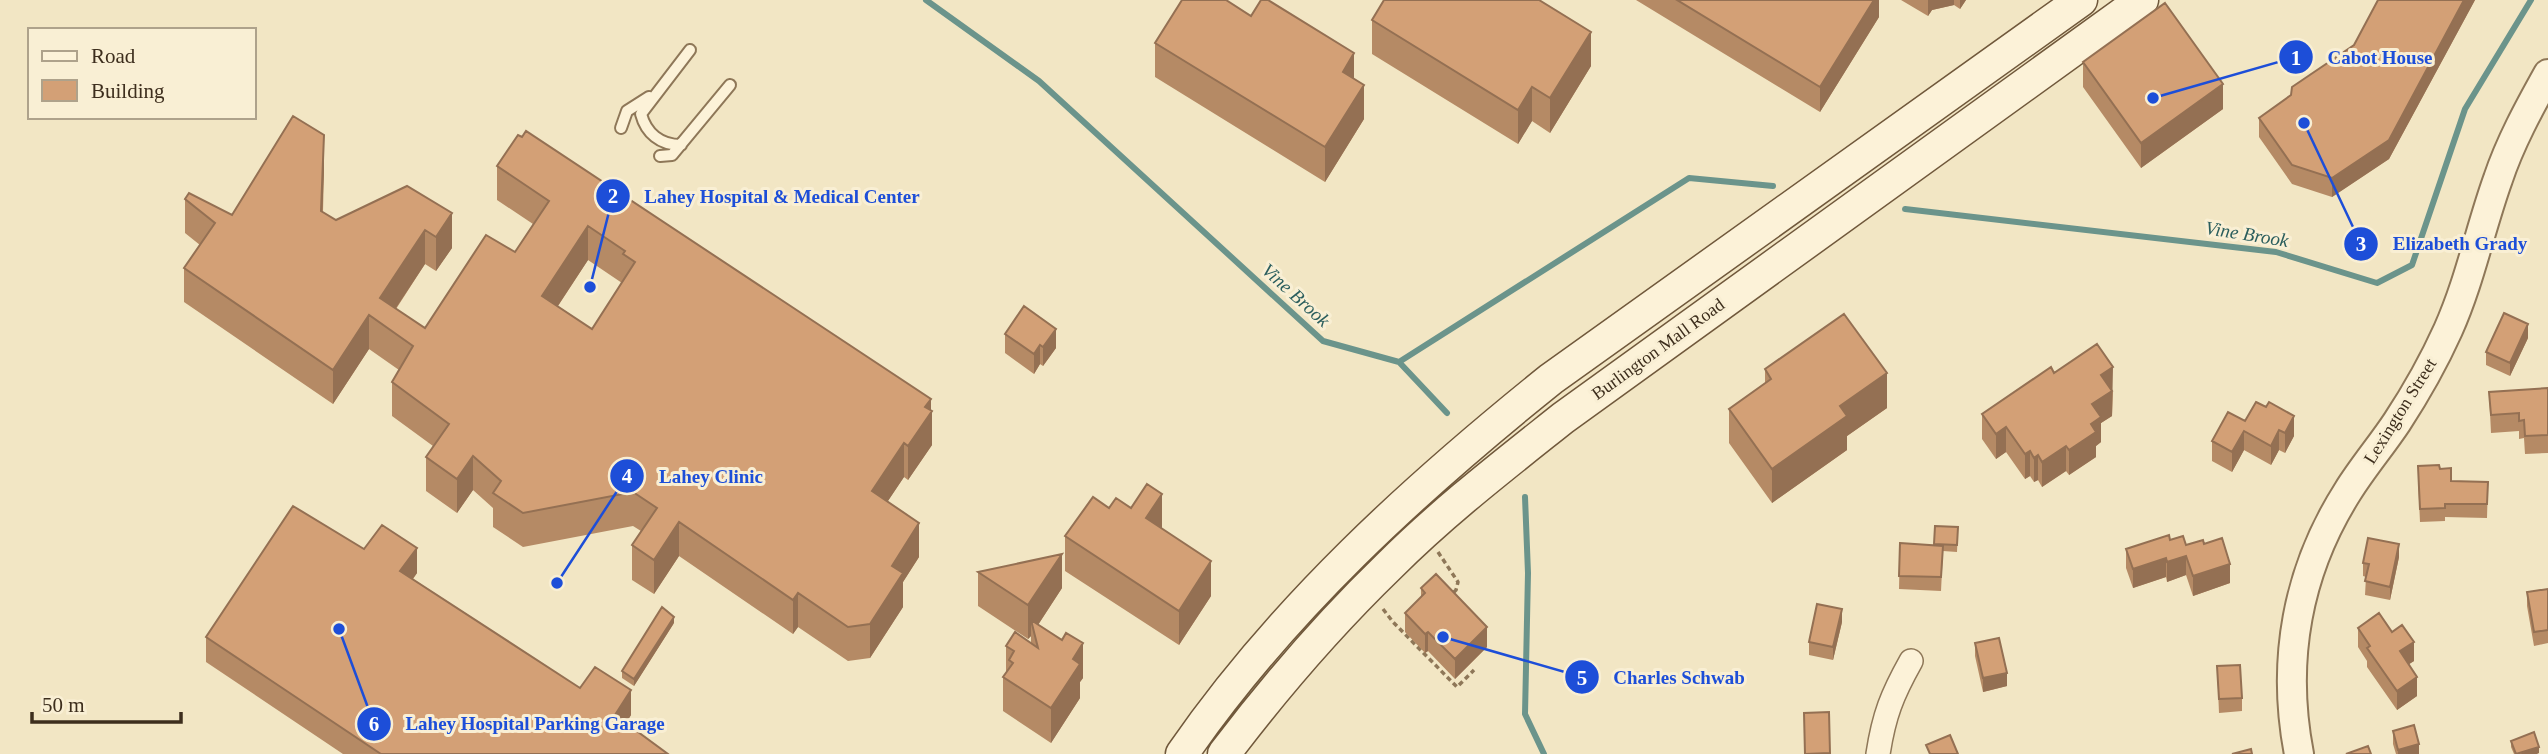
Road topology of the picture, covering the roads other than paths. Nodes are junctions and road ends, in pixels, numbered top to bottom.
1 (2142, 0) edge
2 (2073, 4) edge
3 (690, 50) dead end
4 (2548, 74) edge
5 (730, 85) dead end
6 (654, 94) junction
7 (621, 128) dead end
8 (681, 145) junction
9 (660, 156) dead end
10 (1911, 661) dead end
11 (1182, 754) edge
12 (1224, 754) edge
13 (1878, 754) edge
14 (2299, 754) edge

1 - 12 main road, Burlington Mall Road
2 - 11 main road
3 - 6 lane
4 - 14 street, Lexington Street
5 - 8 lane
6 - 7 lane
6 - 8 lane
8 - 9 lane
10 - 13 street

